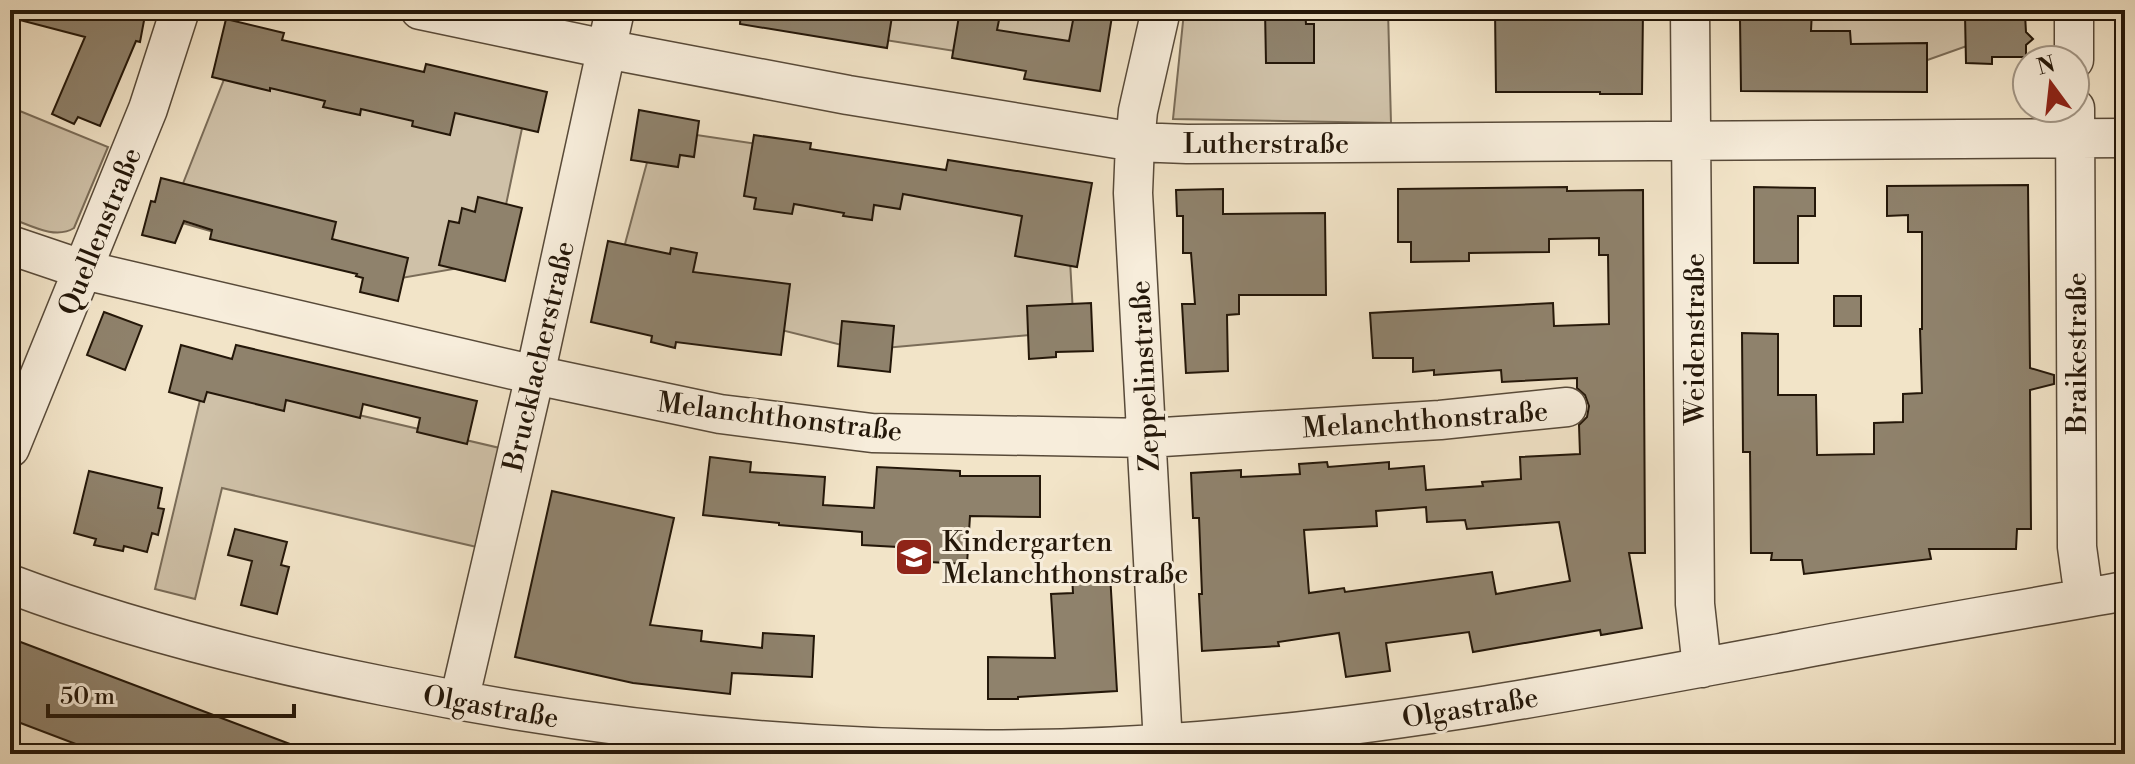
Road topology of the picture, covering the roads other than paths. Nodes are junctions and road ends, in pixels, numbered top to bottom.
1 (180, 10) edge
2 (420, 10) edge
3 (615, 10) edge
4 (1161, 10) edge
5 (1690, 10) edge
6 (2074, 10) edge
7 (2074, 44) edge
8 (606, 49) junction
9 (2053, 124) edge
10 (2075, 124) edge
11 (2078, 124) edge
12 (2125, 138) edge
13 (1693, 140) junction
14 (1135, 142) junction
15 (10, 245) edge
16 (84, 270) junction
17 (535, 375) junction
18 (1567, 407) dead end
19 (1147, 438) junction
20 (10, 448) edge
21 (10, 584) edge
22 (2125, 591) edge
23 (2084, 598) junction
24 (1702, 668) junction
25 (459, 701) junction
26 (1163, 744) junction

1 - 16 street, Quellenstraße
2 - 8 street, Lutherstraße
3 - 8 street, Brucklacherstraße
4 - 14 street, Zeppelinstraße
5 - 13 street, Weidenstraße
6 - 7 street
8 - 14 street, Lutherstraße
8 - 17 street, Brucklacherstraße
9 - 13 street, Lutherstraße
10 - 23 street, Braikestraße
11 - 12 street, Lutherstraße
13 - 14 street, Lutherstraße
13 - 24 street, Weidenstraße
14 - 19 street, Zeppelinstraße
15 - 16 street, Melanchthonstraße
16 - 17 street, Melanchthonstraße
16 - 20 street, Quellenstraße
17 - 19 street, Melanchthonstraße
17 - 25 street, Brucklacherstraße
18 - 19 street, Melanchthonstraße
19 - 26 street, Zeppelinstraße
21 - 25 street, Olgastraße
22 - 23 street, Olgastraße
23 - 24 street, Olgastraße
24 - 26 street, Olgastraße
25 - 26 street, Olgastraße

